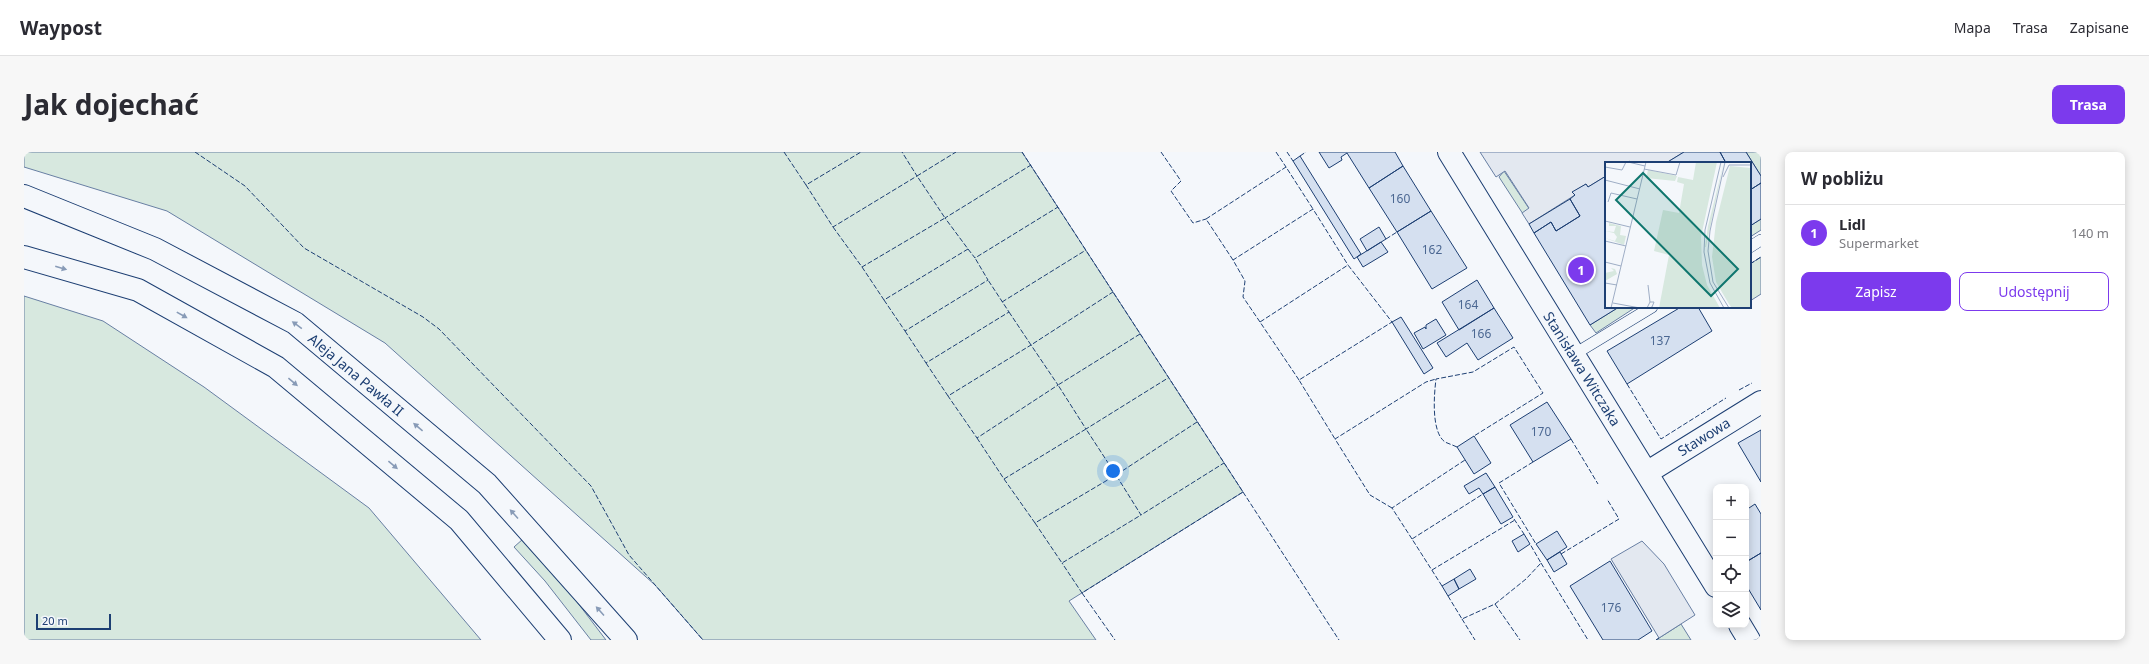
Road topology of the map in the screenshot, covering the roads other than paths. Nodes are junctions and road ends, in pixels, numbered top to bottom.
1 (1448, 152) edge
2 (24, 196) edge
3 (1761, 240) edge
4 (1751, 246) edge
5 (24, 257) edge
6 (1650, 308) edge
7 (1573, 355) junction
8 (1761, 402) edge
9 (1648, 472) junction
10 (1713, 581) edge
11 (1742, 628) edge
12 (560, 640) edge
13 (626, 640) edge
14 (1749, 640) edge

1 - 7 main road, Stanisława Witczaka
13 -> 2 main road, Aleja Jana Pawła II
3 - 4 lane
5 -> 12 main road
6 - 7 lane
7 - 9 main road, Stanisława Witczaka
8 - 9 main road, Stawowa
9 - 10 main road, Stanisława Witczaka
11 - 14 main road

